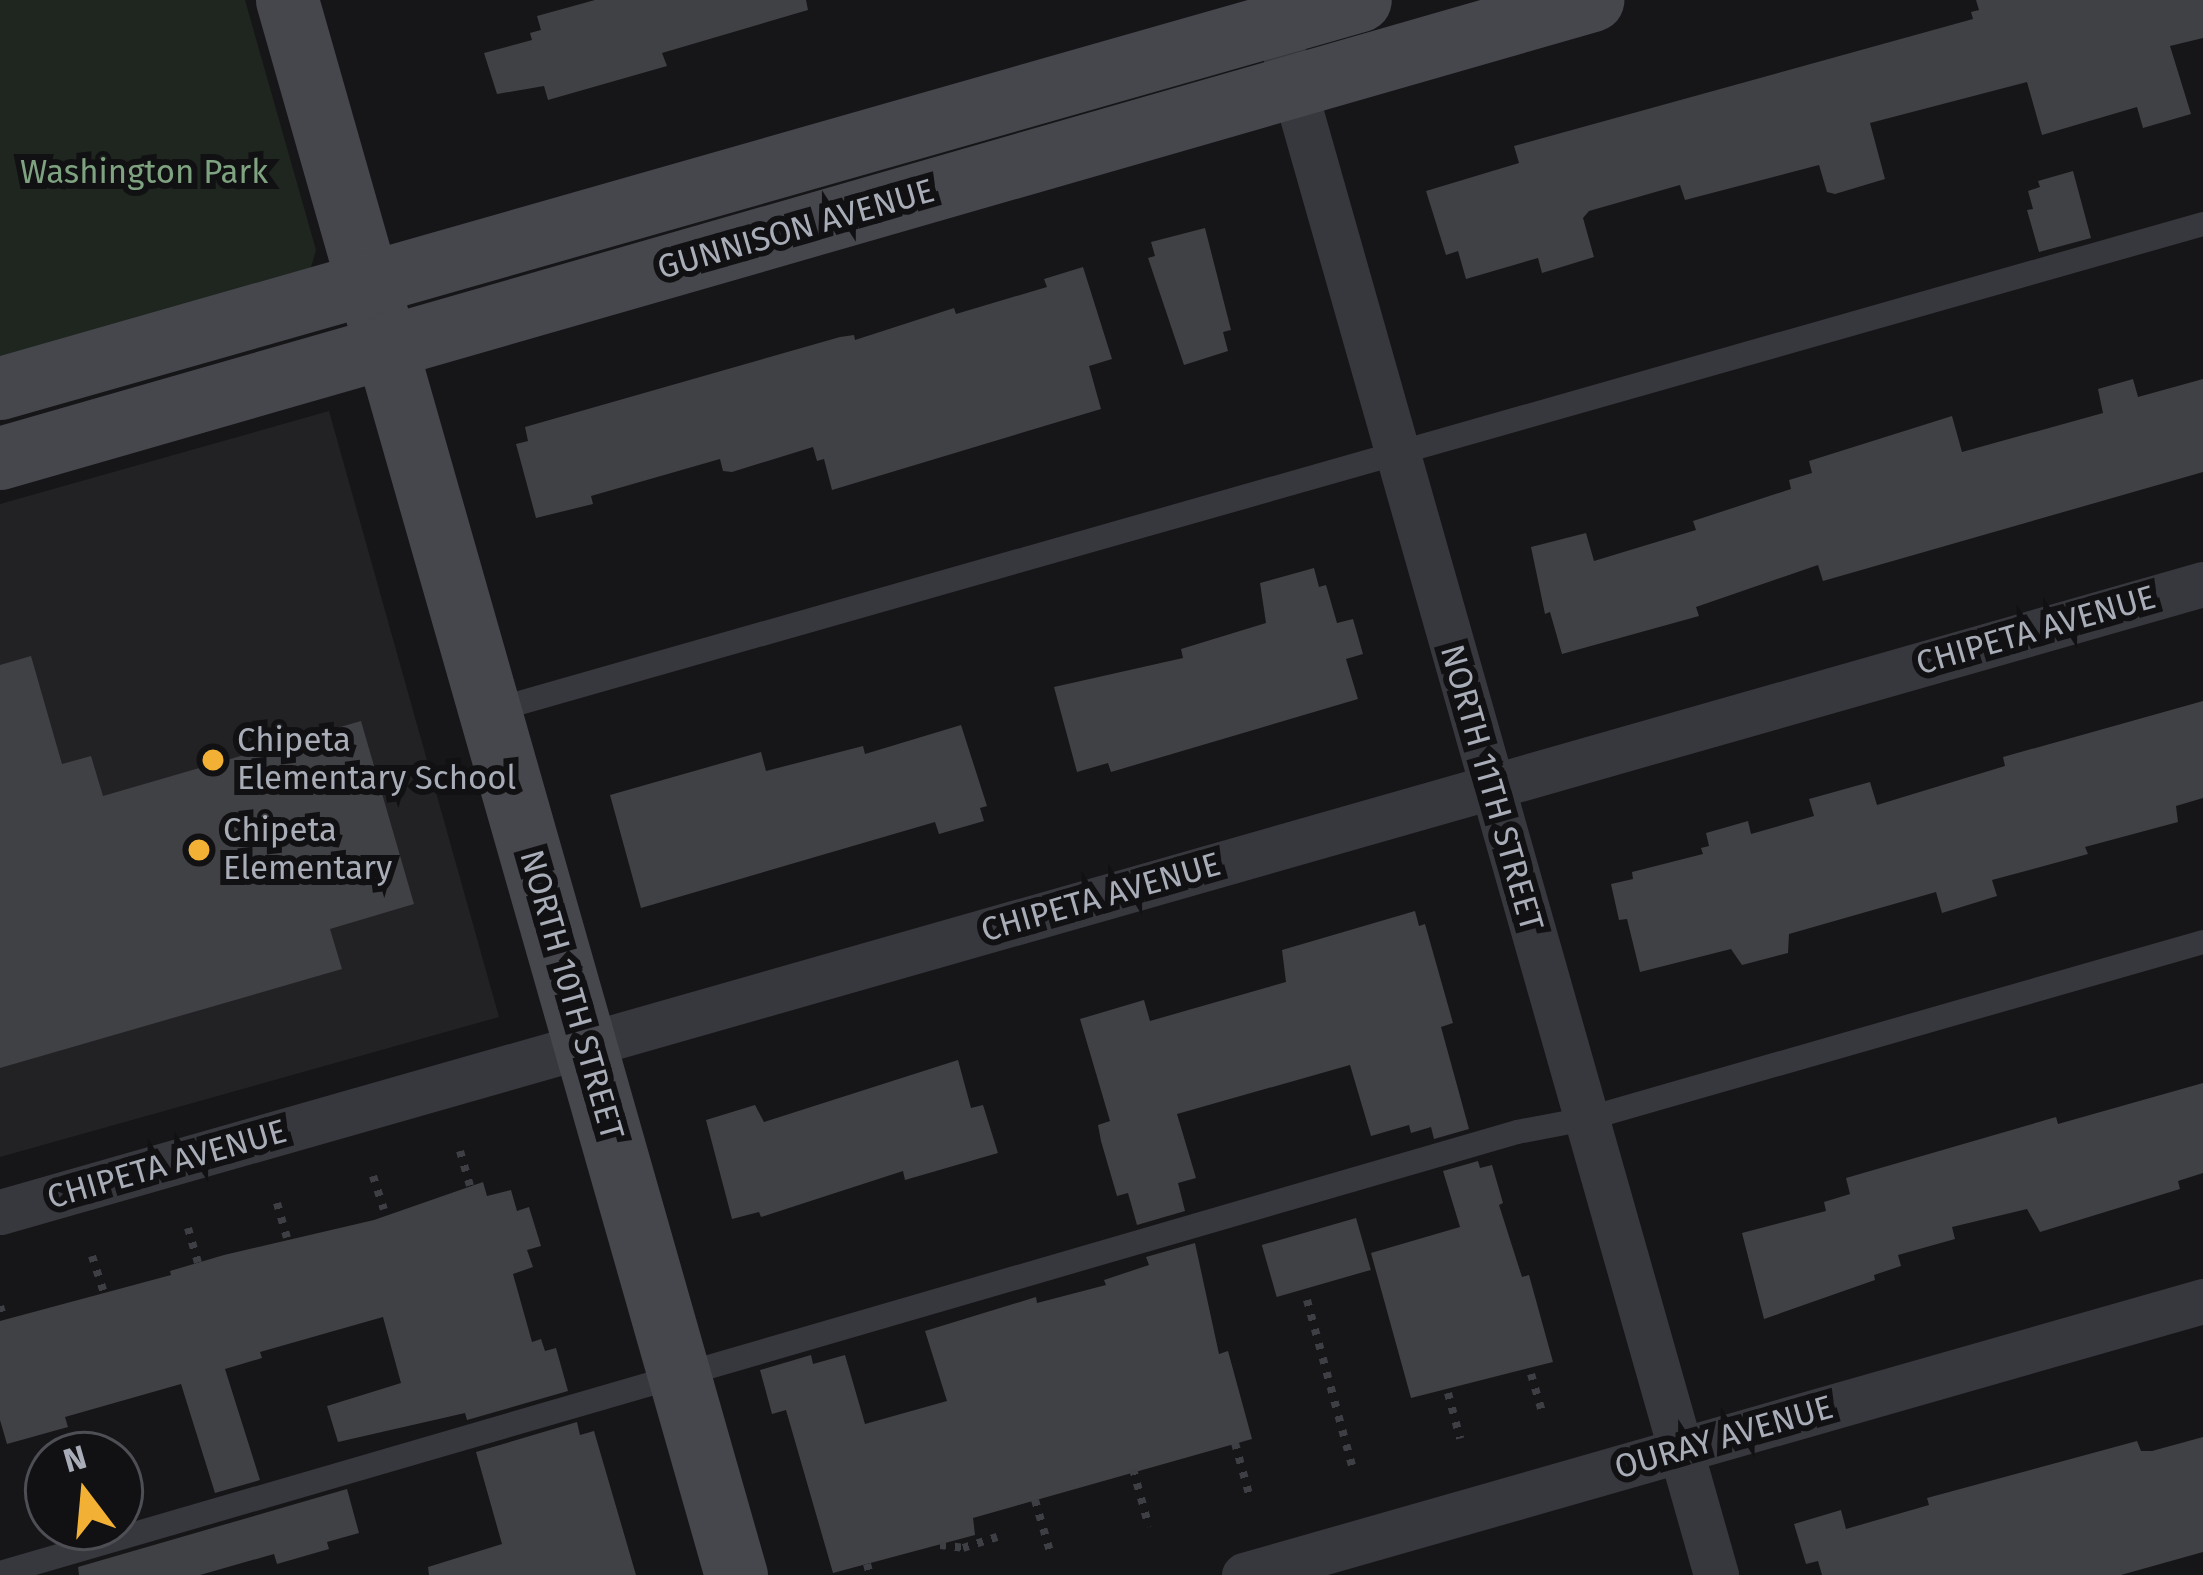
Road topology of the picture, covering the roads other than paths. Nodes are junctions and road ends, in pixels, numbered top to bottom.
1 (287, 0) edge
2 (1360, 0) edge
3 (1592, 0) edge
4 (1273, 12) edge
5 (1294, 88) junction
6 (2203, 224) edge
7 (368, 283) junction
8 (386, 347) junction
9 (0, 388) edge
10 (1397, 454) junction
11 (0, 458) edge
12 (2203, 584) edge
13 (490, 711) junction
14 (1490, 787) junction
15 (2203, 942) edge
16 (586, 1046) junction
17 (1586, 1119) junction
18 (0, 1212) edge
19 (2203, 1301) edge
20 (680, 1378) junction
21 (1681, 1450) junction
22 (0, 1573) edge
23 (736, 1575) edge
24 (1244, 1575) edge
25 (1716, 1575) edge

1 - 7 street, NORTH 10TH STREET
2 - 4 street, GUNNISON AVENUE
3 - 5 street, GUNNISON AVENUE
4 - 5 street, NORTH 11TH STREET
4 - 7 street, GUNNISON AVENUE
5 - 8 street, GUNNISON AVENUE
5 - 10 street, NORTH 11TH STREET
6 - 10 lane
7 - 8 street, NORTH 10TH STREET
7 - 9 street, GUNNISON AVENUE
8 - 11 street, GUNNISON AVENUE
8 - 13 street, NORTH 10TH STREET
10 - 13 lane
10 - 14 street, NORTH 11TH STREET
12 - 14 street, CHIPETA AVENUE
13 - 16 street, NORTH 10TH STREET
14 - 16 street, CHIPETA AVENUE
14 - 17 street, NORTH 11TH STREET
15 - 17 lane
16 - 18 street, CHIPETA AVENUE
16 - 20 street, NORTH 10TH STREET
17 - 20 lane
17 - 21 street, NORTH 11TH STREET
19 - 21 street, OURAY AVENUE
20 - 22 lane
20 - 23 street, NORTH 10TH STREET
21 - 24 street, OURAY AVENUE
21 - 25 street, NORTH 11TH STREET

